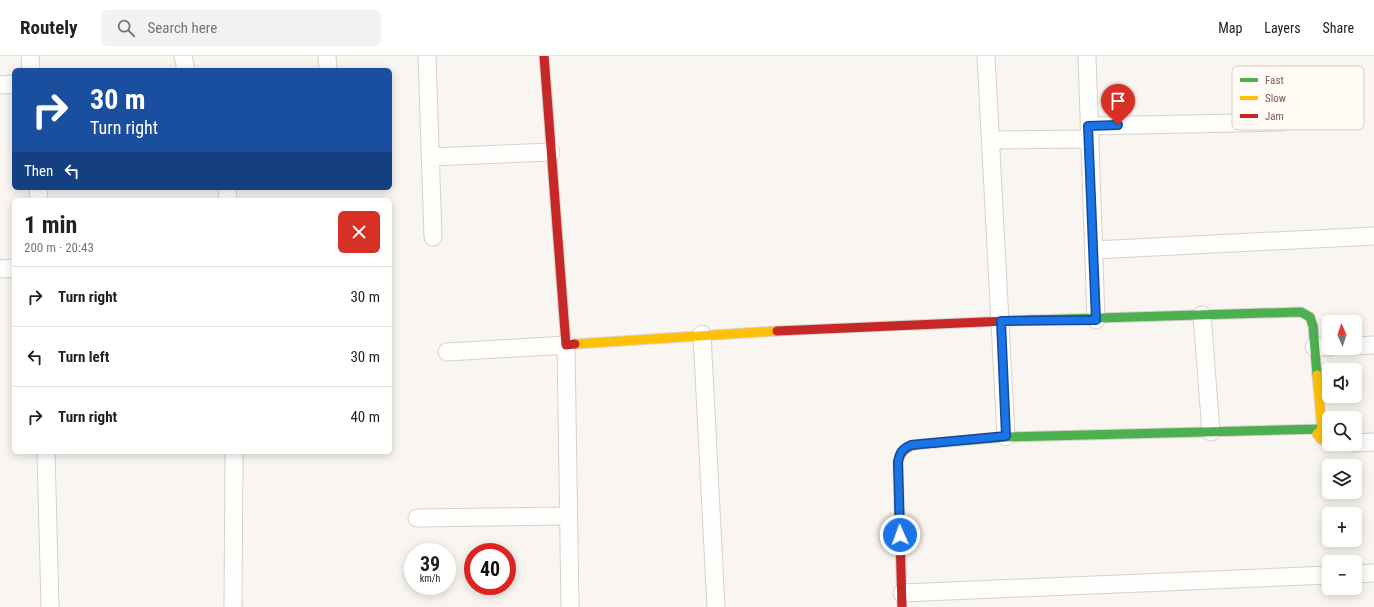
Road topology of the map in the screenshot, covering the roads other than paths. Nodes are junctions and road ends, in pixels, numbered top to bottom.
1 (30, 56) edge
2 (183, 56) edge
3 (327, 56) edge
4 (426, 56) edge
5 (544, 56) edge
6 (986, 56) edge
7 (1087, 56) edge
8 (30, 68) edge
9 (186, 68) edge
10 (328, 68) edge
11 (12, 84) edge
12 (0, 85) edge
13 (1232, 125) edge
14 (1089, 132) junction
15 (990, 140) junction
16 (551, 152) junction
17 (430, 157) junction
18 (1374, 236) edge
19 (433, 237) dead end
20 (1094, 250) junction
21 (12, 268) edge
22 (0, 269) edge
23 (1202, 315) junction
24 (1096, 320) junction
25 (1001, 321) junction
26 (702, 334) junction
27 (566, 345) junction
28 (1374, 345) edge
29 (1362, 346) edge
30 (1322, 347) edge
31 (446, 352) dead end
32 (1322, 355) edge
33 (1322, 411) edge
34 (1322, 429) joint
35 (1211, 432) junction
36 (1006, 436) junction
37 (1322, 440) edge
38 (1374, 442) edge
39 (1362, 443) edge
40 (46, 454) edge
41 (234, 454) edge
42 (568, 516) junction
43 (416, 518) dead end
44 (1374, 573) edge
45 (1362, 574) edge
46 (1322, 575) edge
47 (902, 600) edge
48 (50, 607) edge
49 (233, 607) edge
50 (570, 607) edge
51 (716, 607) edge

1 - 8 street
2 - 9 street
3 - 10 street
4 - 17 street
5 - 16 street
6 - 15 street
7 - 14 street
11 - 12 street
13 - 14 street
14 - 15 street
14 - 20 street
15 - 25 street
16 - 17 street
16 - 27 street
17 - 19 street
18 - 20 street
20 - 24 street
21 - 22 street
23 - 24 street
23 - 30 street
23 - 35 street
24 - 25 street
25 - 26 street
25 - 36 street
26 - 27 street
26 - 51 street
27 - 31 street
27 - 42 street
28 - 29 street
32 - 33 street
34 - 35 street
34 - 37 street
35 - 36 street
36 - 47 street
38 - 39 street
40 - 48 street
41 - 49 street
42 - 43 street
42 - 50 street
44 - 45 street
46 - 47 street

